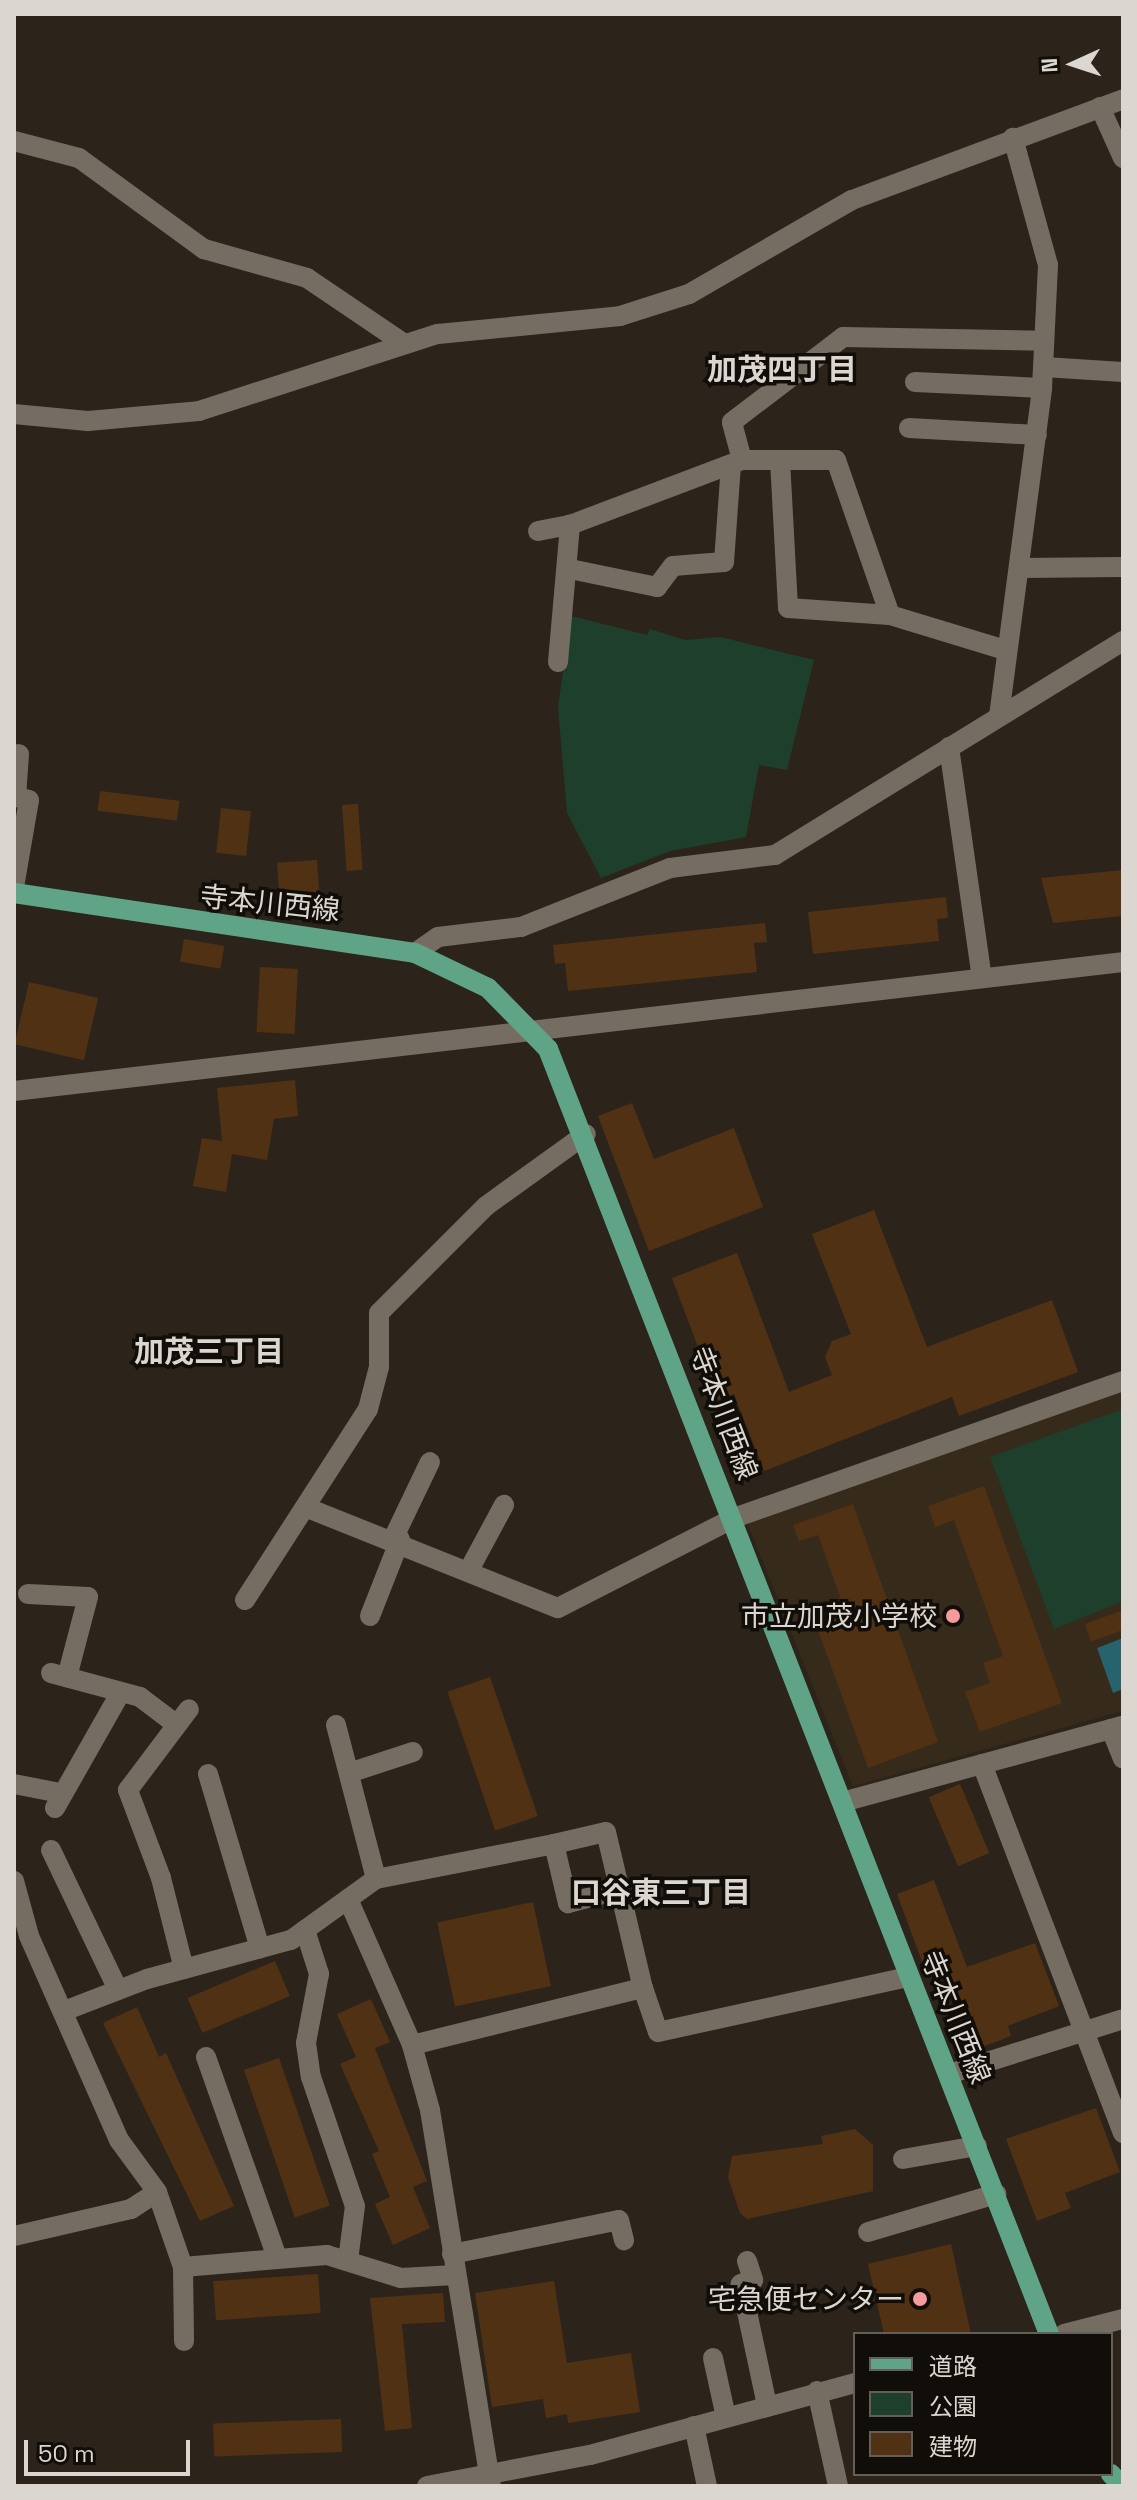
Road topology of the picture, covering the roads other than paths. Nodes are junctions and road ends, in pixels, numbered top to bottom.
1 (1123, 99) edge
2 (1100, 107) junction
3 (1013, 138) junction
4 (14, 141) edge
5 (1123, 158) edge
6 (1044, 341) junction
7 (403, 343) junction
8 (1044, 367) junction
9 (1123, 372) edge
10 (915, 382) dead end
11 (1042, 388) junction
12 (14, 414) edge
13 (909, 428) dead end
14 (1037, 435) junction
15 (780, 460) junction
16 (736, 462) junction
17 (570, 525) junction
18 (538, 531) dead end
19 (1123, 567) edge
20 (1022, 568) junction
21 (570, 569) junction
22 (890, 615) junction
23 (1123, 641) edge
24 (1005, 650) junction
25 (558, 662) dead end
26 (999, 716) junction
27 (949, 747) junction
28 (19, 754) dead end
29 (14, 890) edge
30 (415, 953) junction
31 (1123, 962) edge
32 (982, 978) junction
33 (531, 1028) junction
34 (14, 1091) edge
35 (586, 1134) junction
36 (1123, 1381) edge
37 (430, 1462) dead end
38 (504, 1505) dead end
39 (310, 1509) junction
40 (734, 1518) junction
41 (397, 1538) junction
42 (469, 1570) junction
43 (28, 1594) dead end
44 (245, 1600) dead end
45 (370, 1616) dead end
46 (121, 1692) junction
47 (336, 1725) dead end
48 (1117, 1728) edge
49 (413, 1752) dead end
50 (1123, 1759) edge
51 (982, 1764) junction
52 (352, 1772) junction
53 (208, 1774) dead end
54 (14, 1784) edge
55 (846, 1801) junction
56 (554, 1844) junction
57 (51, 1850) dead end
58 (376, 1879) junction
59 (14, 1881) edge
60 (615, 1891) junction
61 (348, 1899) junction
62 (305, 1930) junction
63 (260, 1948) junction
64 (184, 1969) junction
65 (909, 1977) junction
66 (643, 1988) junction
67 (118, 1990) junction
68 (64, 2011) junction
69 (1123, 2019) edge
70 (1084, 2032) junction
71 (412, 2045) junction
72 (206, 2057) dead end
73 (949, 2074) junction
74 (1123, 2133) edge
75 (977, 2146) junction
76 (903, 2159) dead end
77 (157, 2192) junction
78 (996, 2194) junction
79 (619, 2221) dead end
80 (868, 2232) dead end
81 (14, 2236) edge
82 (452, 2254) junction
83 (277, 2257) junction
84 (348, 2261) junction
85 (747, 2261) dead end
86 (183, 2267) junction
87 (455, 2275) junction
88 (1123, 2304) edge
89 (1123, 2319) edge
90 (1048, 2332) edge
91 (1071, 2332) edge
92 (184, 2341) dead end
93 (713, 2358) dead end
94 (853, 2383) edge
95 (817, 2391) junction
96 (767, 2405) junction
97 (726, 2417) junction
98 (694, 2426) junction
99 (490, 2481) edge
100 (427, 2486) edge
101 (707, 2486) edge
102 (838, 2486) edge

1 - 2 street
2 - 3 street
2 - 5 street
3 - 6 street
3 - 7 street
4 - 7 street
6 - 8 street
6 - 16 street
7 - 12 street
8 - 9 street
8 - 11 street
10 - 11 street
11 - 14 street
13 - 14 street
14 - 20 street
15 - 16 street
15 - 22 street
15 - 22 street
16 - 17 street
16 - 21 street
17 - 18 street
17 - 21 street
19 - 20 street
20 - 24 street
21 - 25 street
22 - 24 street
23 - 26 street
24 - 26 street
26 - 27 street
27 - 30 street
27 - 32 street
28 - 29 street
29 - 30 main road, 寺本川西線
30 - 33 main road, 寺本川西線
31 - 32 street
32 - 33 street
33 - 34 street
33 - 35 main road, 寺本川西線
35 - 39 street
35 - 40 main road, 寺本川西線
36 - 40 street
37 - 41 street
38 - 42 street
39 - 41 street
39 - 44 street
40 - 42 street
40 - 55 main road, 寺本川西線
41 - 42 street
41 - 45 street
43 - 46 street
46 - 54 street
46 - 64 street
47 - 52 street
48 - 50 street
48 - 51 street
49 - 52 street
51 - 55 street
51 - 70 street
52 - 58 street
53 - 63 street
55 - 65 main road, 寺本川西線
56 - 58 street
56 - 60 street
56 - 60 street
57 - 67 street
58 - 61 street
59 - 68 street
60 - 66 street
61 - 62 street
61 - 71 street
62 - 63 street
62 - 84 street
63 - 64 street
64 - 67 street
65 - 66 street
65 - 73 main road, 寺本川西線
66 - 71 street
67 - 68 street
68 - 77 street
69 - 70 street
70 - 73 street
70 - 74 street
71 - 82 street
72 - 83 street
73 - 75 main road, 寺本川西線
75 - 76 street
75 - 78 main road, 寺本川西線
77 - 81 street
77 - 86 street
78 - 80 street
78 - 90 main road, 寺本川西線
79 - 82 street
82 - 87 street
83 - 84 street
83 - 86 street
84 - 87 street
85 - 96 street
86 - 92 street
87 - 99 street
88 - 91 street
89 - 91 street
93 - 97 street
94 - 95 street
95 - 96 street
95 - 102 street
96 - 97 street
97 - 98 street
98 - 99 street
98 - 101 street
99 - 100 street

